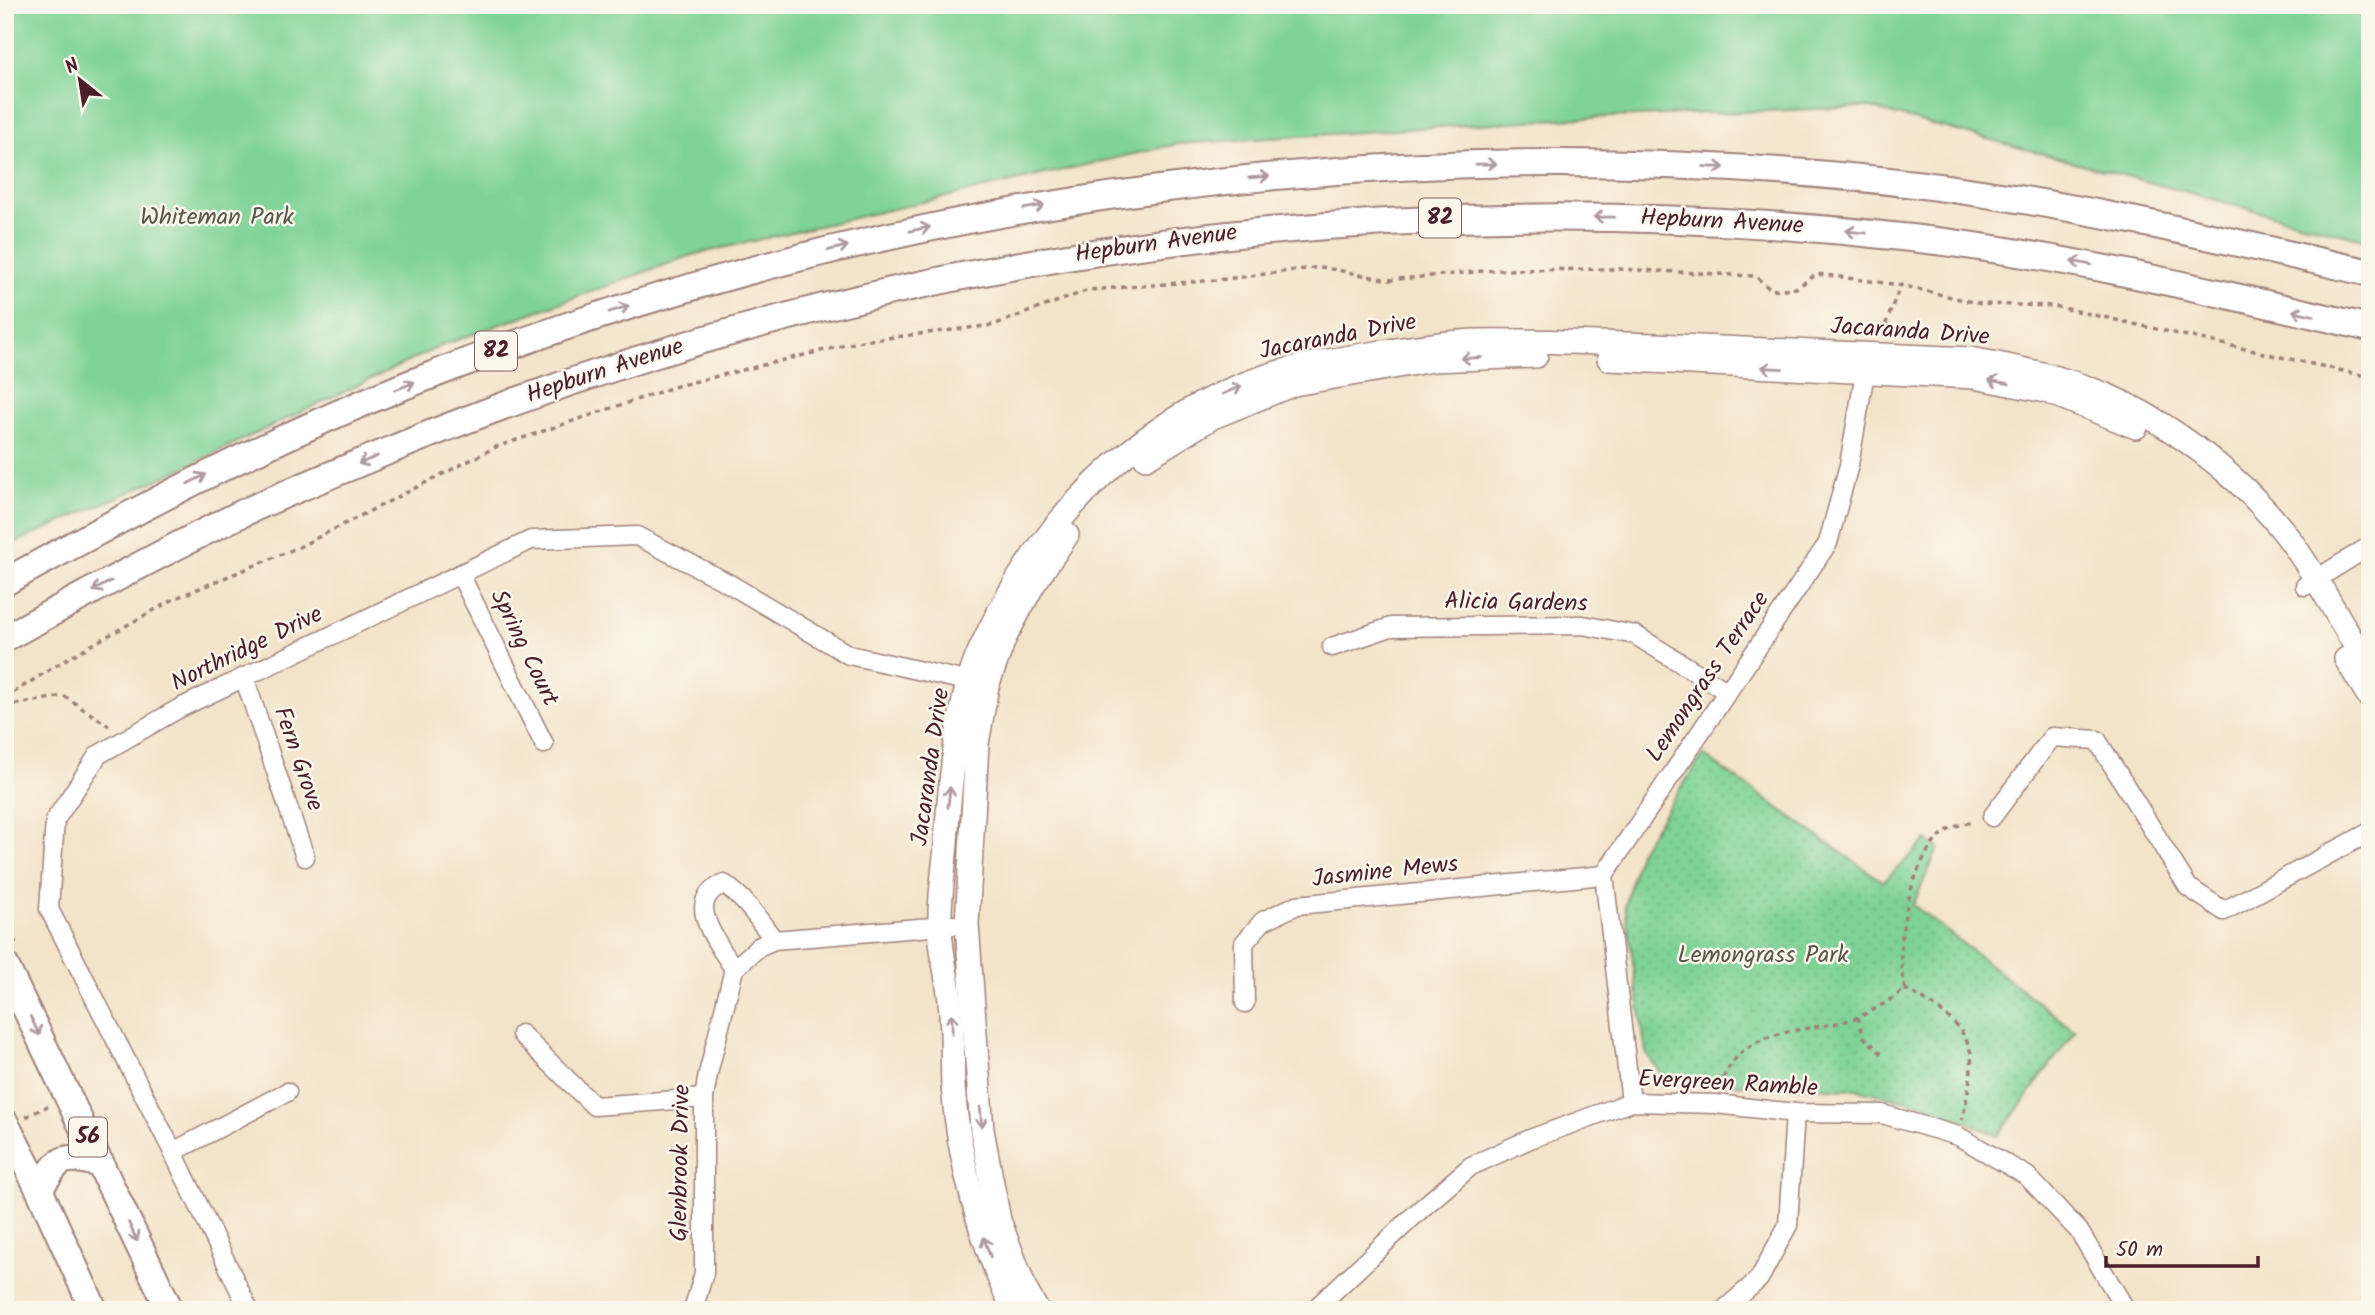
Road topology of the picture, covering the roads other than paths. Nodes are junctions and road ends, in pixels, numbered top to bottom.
1 (2370, 273) edge
2 (2370, 328) edge
3 (1867, 363) junction
4 (2370, 546) edge
5 (460, 574) junction
6 (5, 582) edge
7 (2311, 583) junction
8 (5, 638) edge
9 (1332, 648) dead end
10 (2370, 671) edge
11 (244, 677) junction
12 (978, 683) junction
13 (1728, 692) junction
14 (2370, 698) edge
15 (544, 744) dead end
16 (1992, 817) road end
17 (2370, 832) edge
18 (305, 857) dead end
19 (1604, 875) junction
20 (967, 924) junction
21 (939, 926) junction
22 (774, 940) junction
23 (5, 965) edge
24 (734, 970) junction
25 (1245, 1003) dead end
26 (521, 1034) dead end
27 (287, 1092) dead end
28 (704, 1098) junction
29 (1631, 1102) junction
30 (1795, 1113) junction
31 (5, 1123) edge
32 (173, 1152) junction
33 (101, 1164) junction
34 (39, 1189) junction
35 (94, 1310) edge
36 (170, 1310) edge
37 (249, 1310) edge
38 (693, 1310) edge
39 (1014, 1310) edge
40 (1037, 1310) edge
41 (1314, 1310) edge
42 (1724, 1310) edge
43 (2126, 1310) edge

6 -> 1 main road, 82
2 -> 8 main road, Hepburn Avenue / 82
3 - 7 street, Jacaranda Drive
3 - 12 street, Jacaranda Drive
3 - 13 street, Lemongrass Terrace
4 - 7 street
5 - 11 street, Northridge Drive
5 - 12 street, Northridge Drive
5 - 15 street, Spring Court
7 - 10 street, Jacaranda Drive
7 - 14 street, Jacaranda Drive
9 - 13 street, Alicia Gardens
11 - 18 street, Fern Grove
11 - 32 street, Northridge Drive
12 - 20 street, Jacaranda Drive
21 -> 12 street, Jacaranda Drive
13 - 19 street, Lemongrass Terrace
16 - 17 street
19 - 25 street, Jasmine Mews
19 - 29 street
20 - 21 street
20 -> 40 street, Jacaranda Drive
21 - 22 street
39 -> 21 street, Jacaranda Drive
22 - 24 street
22 - 24 street
23 -> 33 main road, 56
24 - 28 street, Glenbrook Drive
26 - 28 street
27 - 32 street
28 - 38 street, Glenbrook Drive
29 - 30 street, Evergreen Ramble
29 - 41 street, Evergreen Ramble
30 - 42 street
30 - 43 street, Evergreen Ramble
31 - 34 main road
32 - 37 street, Northridge Drive
33 - 34 main road
33 -> 36 main road, 56
34 - 35 main road

